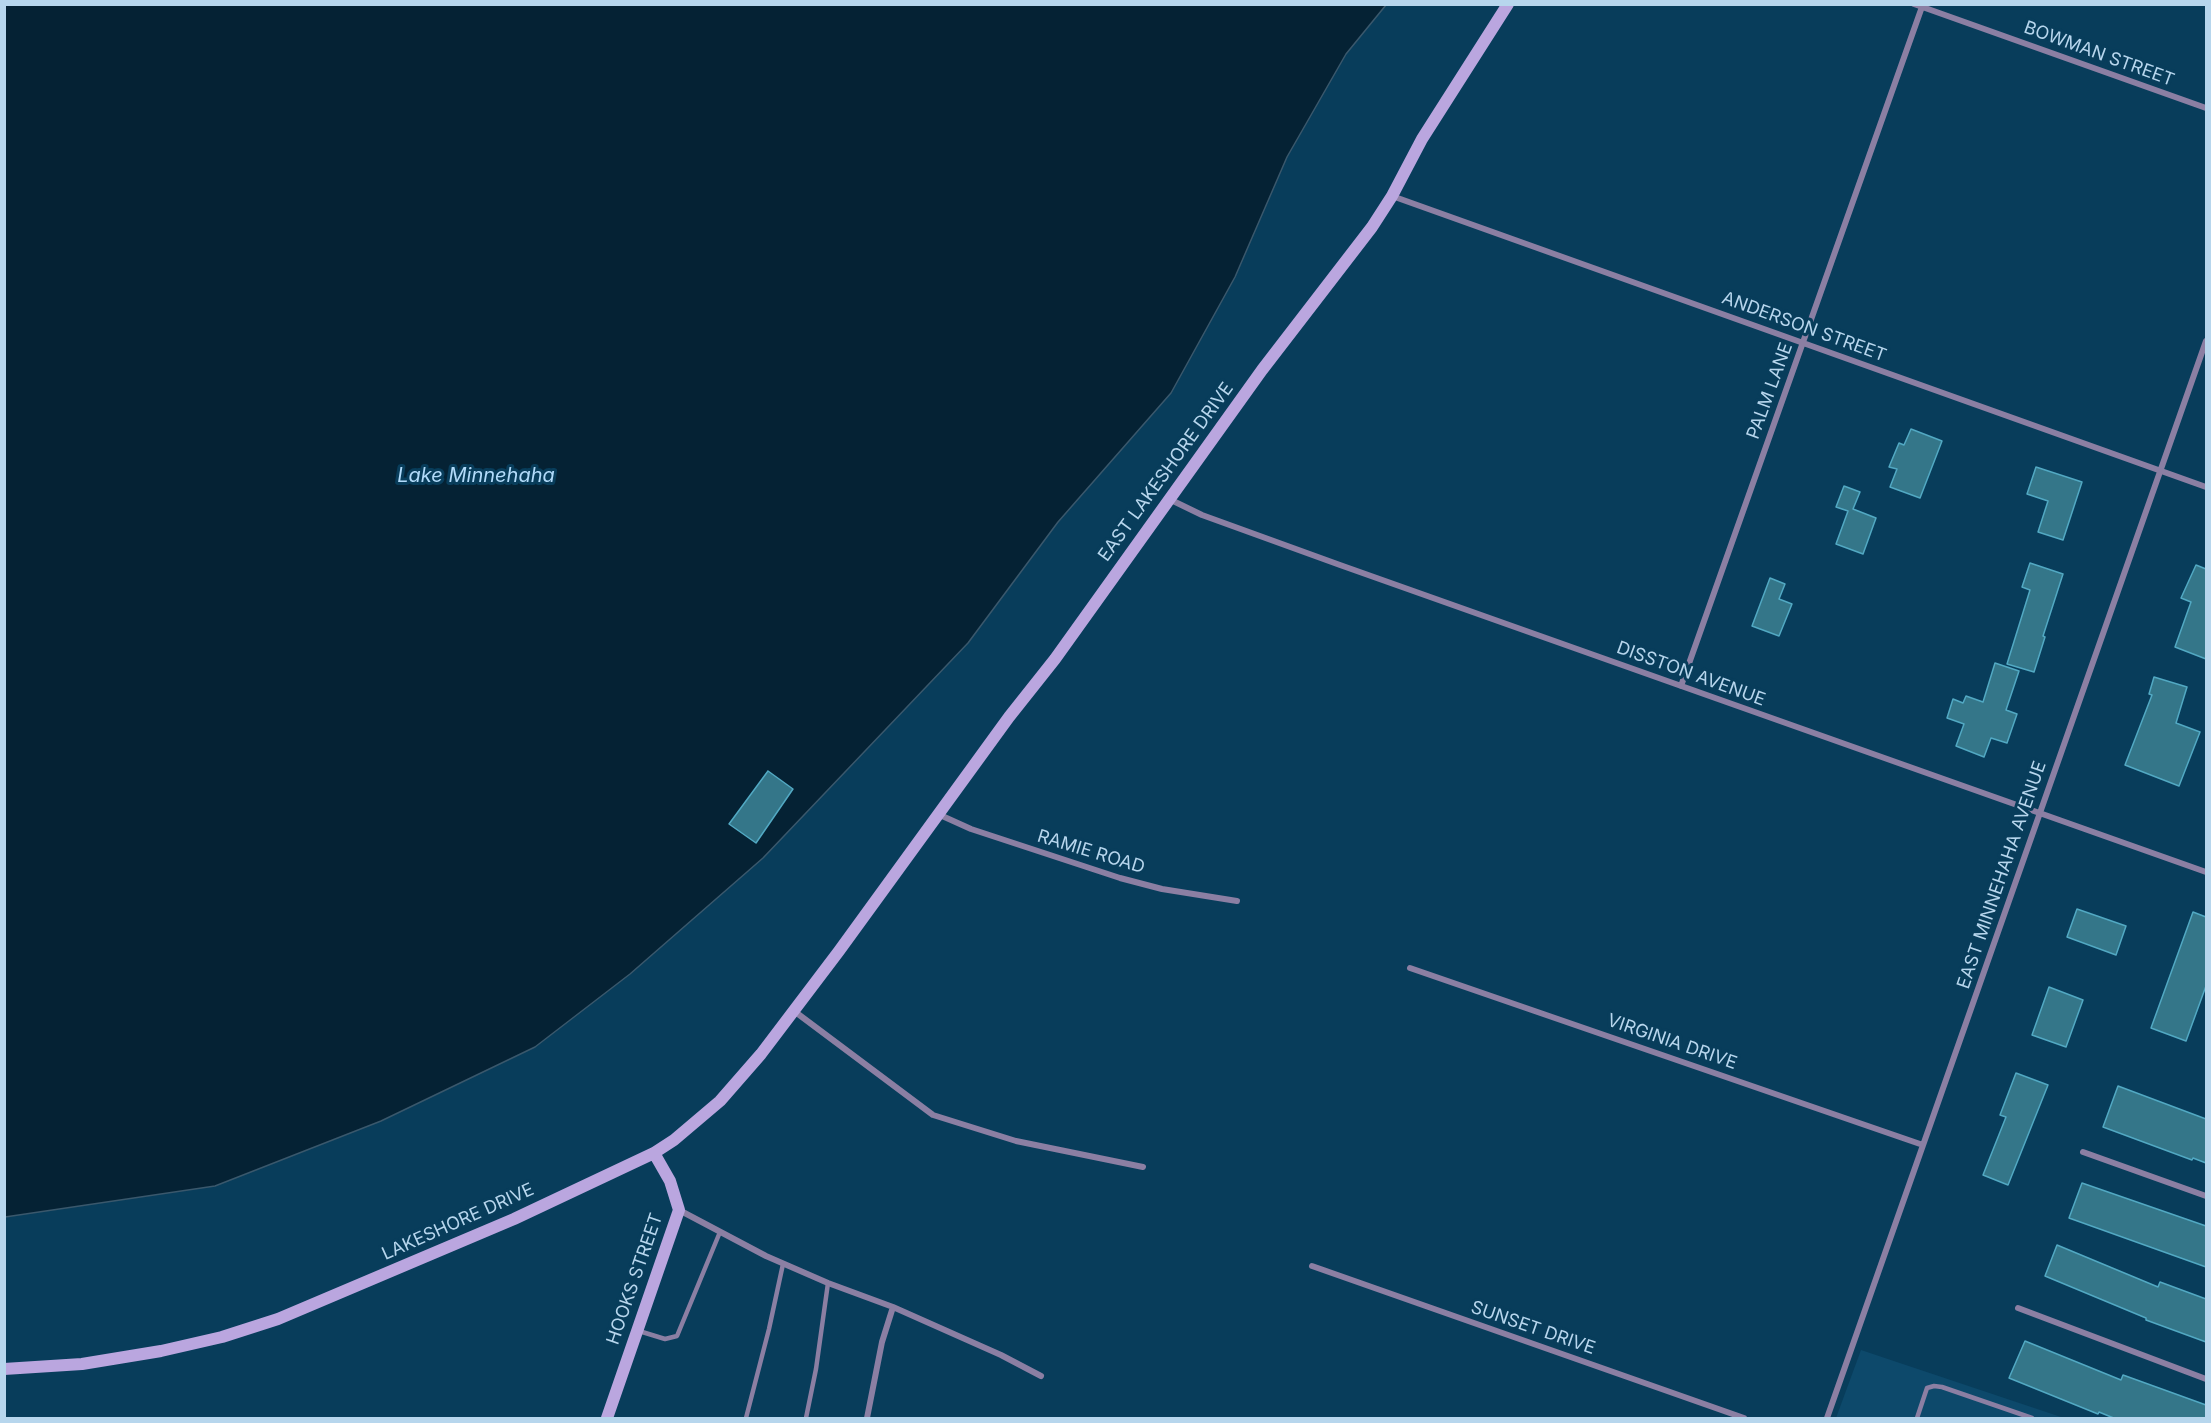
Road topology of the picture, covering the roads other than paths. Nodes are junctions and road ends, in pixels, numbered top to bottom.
1 (1508, 4) edge
2 (1914, 4) edge
3 (1923, 6) edge
4 (2206, 108) edge
5 (1392, 196) junction
6 (2206, 341) edge
7 (1803, 343) junction
8 (2161, 471) junction
9 (2206, 487) edge
10 (1168, 499) junction
11 (1681, 686) junction
12 (940, 814) junction
13 (2039, 814) junction
14 (2206, 873) edge
15 (1237, 901) dead end
16 (839, 951) joint
17 (1410, 968) dead end
18 (794, 1011) junction
19 (1923, 1145) junction
20 (2083, 1152) dead end
21 (654, 1153) junction
22 (1143, 1167) dead end
23 (2206, 1196) edge
24 (679, 1210) junction
25 (720, 1232) junction
26 (783, 1264) junction
27 (1312, 1266) dead end
28 (828, 1283) junction
29 (893, 1306) junction
30 (2018, 1308) dead end
31 (636, 1330) junction
32 (4, 1369) edge
33 (1041, 1376) dead end
34 (2206, 1379) edge
35 (607, 1419) edge
36 (746, 1419) edge
37 (806, 1419) edge
38 (867, 1419) edge
39 (1744, 1419) edge
40 (1827, 1419) edge
41 (1917, 1419) edge
42 (2032, 1419) edge

1 - 5 street, EAST LAKESHORE DRIVE
2 - 3 street, BOWMAN STREET
3 - 4 street, BOWMAN STREET
3 - 7 street, PALM LANE
5 - 7 street, ANDERSON STREET
5 - 10 street, EAST LAKESHORE DRIVE
6 - 8 street, EAST MINNEHAHA AVENUE
7 - 8 street, ANDERSON STREET
7 - 11 street, PALM LANE
8 - 9 street, ANDERSON STREET
8 - 13 street, EAST MINNEHAHA AVENUE
10 - 11 street, DISSTON AVENUE
10 - 12 street, EAST LAKESHORE DRIVE
11 - 13 street, DISSTON AVENUE
12 - 15 street, RAMIE ROAD
12 - 16 street, EAST LAKESHORE DRIVE
13 - 14 street, DISSTON AVENUE
13 - 19 street, EAST MINNEHAHA AVENUE
16 - 18 street, LAKESHORE DRIVE
17 - 19 street, VIRGINIA DRIVE
18 - 21 street, LAKESHORE DRIVE
18 - 22 street
19 - 40 street, EAST MINNEHAHA AVENUE
20 - 23 street
21 - 24 street, HOOKS STREET
21 - 32 street, LAKESHORE DRIVE
24 - 25 street
24 - 31 street, HOOKS STREET
25 - 26 street
25 - 31 lane
26 - 28 street
26 - 36 lane
27 - 39 street, SUNSET DRIVE
28 - 29 street
28 - 37 lane
29 - 33 street
29 - 38 street
30 - 34 street
31 - 35 street, HOOKS STREET
41 - 42 lane

